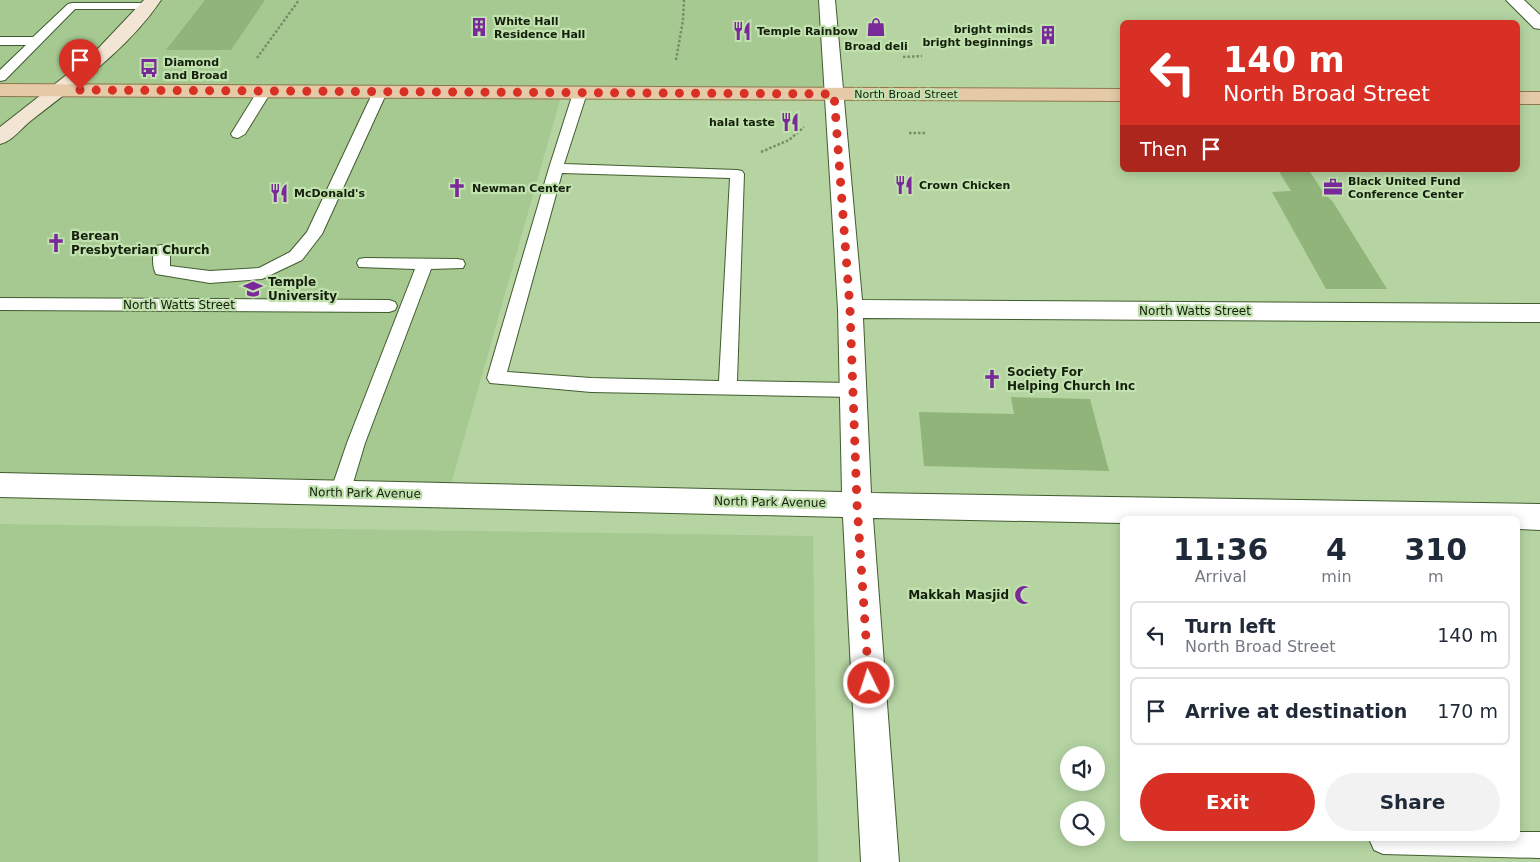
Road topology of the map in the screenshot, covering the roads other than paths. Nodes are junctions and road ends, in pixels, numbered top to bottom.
1 (827, 0) edge
2 (1514, 0) edge
3 (150, 3) edge
4 (1540, 24) edge
5 (0, 41) edge
6 (37, 41) junction
7 (0, 77) edge
8 (0, 90) edge
9 (61, 90) junction
10 (264, 92) junction
11 (380, 92) junction
12 (580, 93) junction
13 (834, 94) junction
14 (1120, 96) edge
15 (1520, 98) edge
16 (1540, 98) edge
17 (238, 134) dead end
18 (0, 138) edge
19 (556, 168) junction
20 (162, 250) dead end
21 (366, 263) dead end
22 (425, 264) junction
23 (457, 264) dead end
24 (0, 304) edge
25 (389, 306) dead end
26 (850, 309) junction
27 (1540, 314) edge
28 (728, 388) junction
29 (852, 390) junction
30 (0, 485) edge
31 (340, 493) junction
32 (857, 504) junction
33 (1475, 516) edge
34 (1520, 517) edge
35 (1540, 517) edge
36 (1382, 841) dead end
37 (1540, 845) edge
38 (880, 862) edge

1 - 13 street
2 - 4 street
3 - 6 lane
3 - 9 main road
5 - 6 lane
6 - 7 lane
8 - 9 main road, North Broad Street
9 - 10 main road, North Broad Street
9 - 18 main road
10 - 11 main road, North Broad Street
10 - 17 lane
11 - 12 main road, North Broad Street
11 - 20 lane
12 - 13 main road, North Broad Street
12 - 19 lane
13 - 14 main road, North Broad Street
13 - 26 street
15 - 16 main road
19 - 28 lane
19 - 28 lane
21 - 22 lane
22 - 23 lane
22 - 31 lane
24 - 25 lane, North Watts Street
26 - 27 street, North Watts Street
26 - 29 street
28 - 29 lane
29 - 32 street
30 - 31 street, North Park Avenue
31 - 32 street, North Park Avenue
32 - 33 street, North Park Avenue
32 - 38 street
34 - 35 street, North Park Avenue
36 - 37 lane

